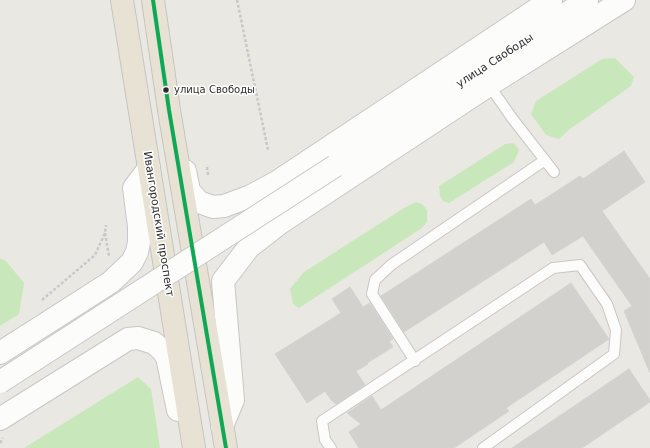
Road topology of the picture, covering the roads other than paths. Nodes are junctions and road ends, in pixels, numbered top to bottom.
1 (122, 0) edge
2 (153, 0) edge
3 (551, 0) edge
4 (587, 0) edge
5 (624, 0) edge
6 (489, 85) junction
7 (169, 110) junction
8 (545, 160) junction
9 (148, 168) junction
10 (554, 172) dead end
11 (0, 353) edge
12 (415, 361) junction
13 (0, 382) edge
14 (0, 419) edge
15 (222, 426) junction
16 (193, 444) edge
17 (226, 448) edge
18 (331, 448) edge
19 (483, 448) edge

1 - 9 highway, Ивангородский проспект
2 - 7 highway
3 - 7 main road, улица Свободы
4 - 13 main road, улица Свободы, bridge
5 - 6 main road, улица Свободы
6 - 8 lane
6 - 15 main road, улица Свободы
7 - 15 highway
8 - 10 lane
8 - 12 lane
9 - 11 main road
9 - 16 highway, Ивангородский проспект
12 - 18 lane
12 - 19 lane
14 - 16 main road
15 - 17 highway

